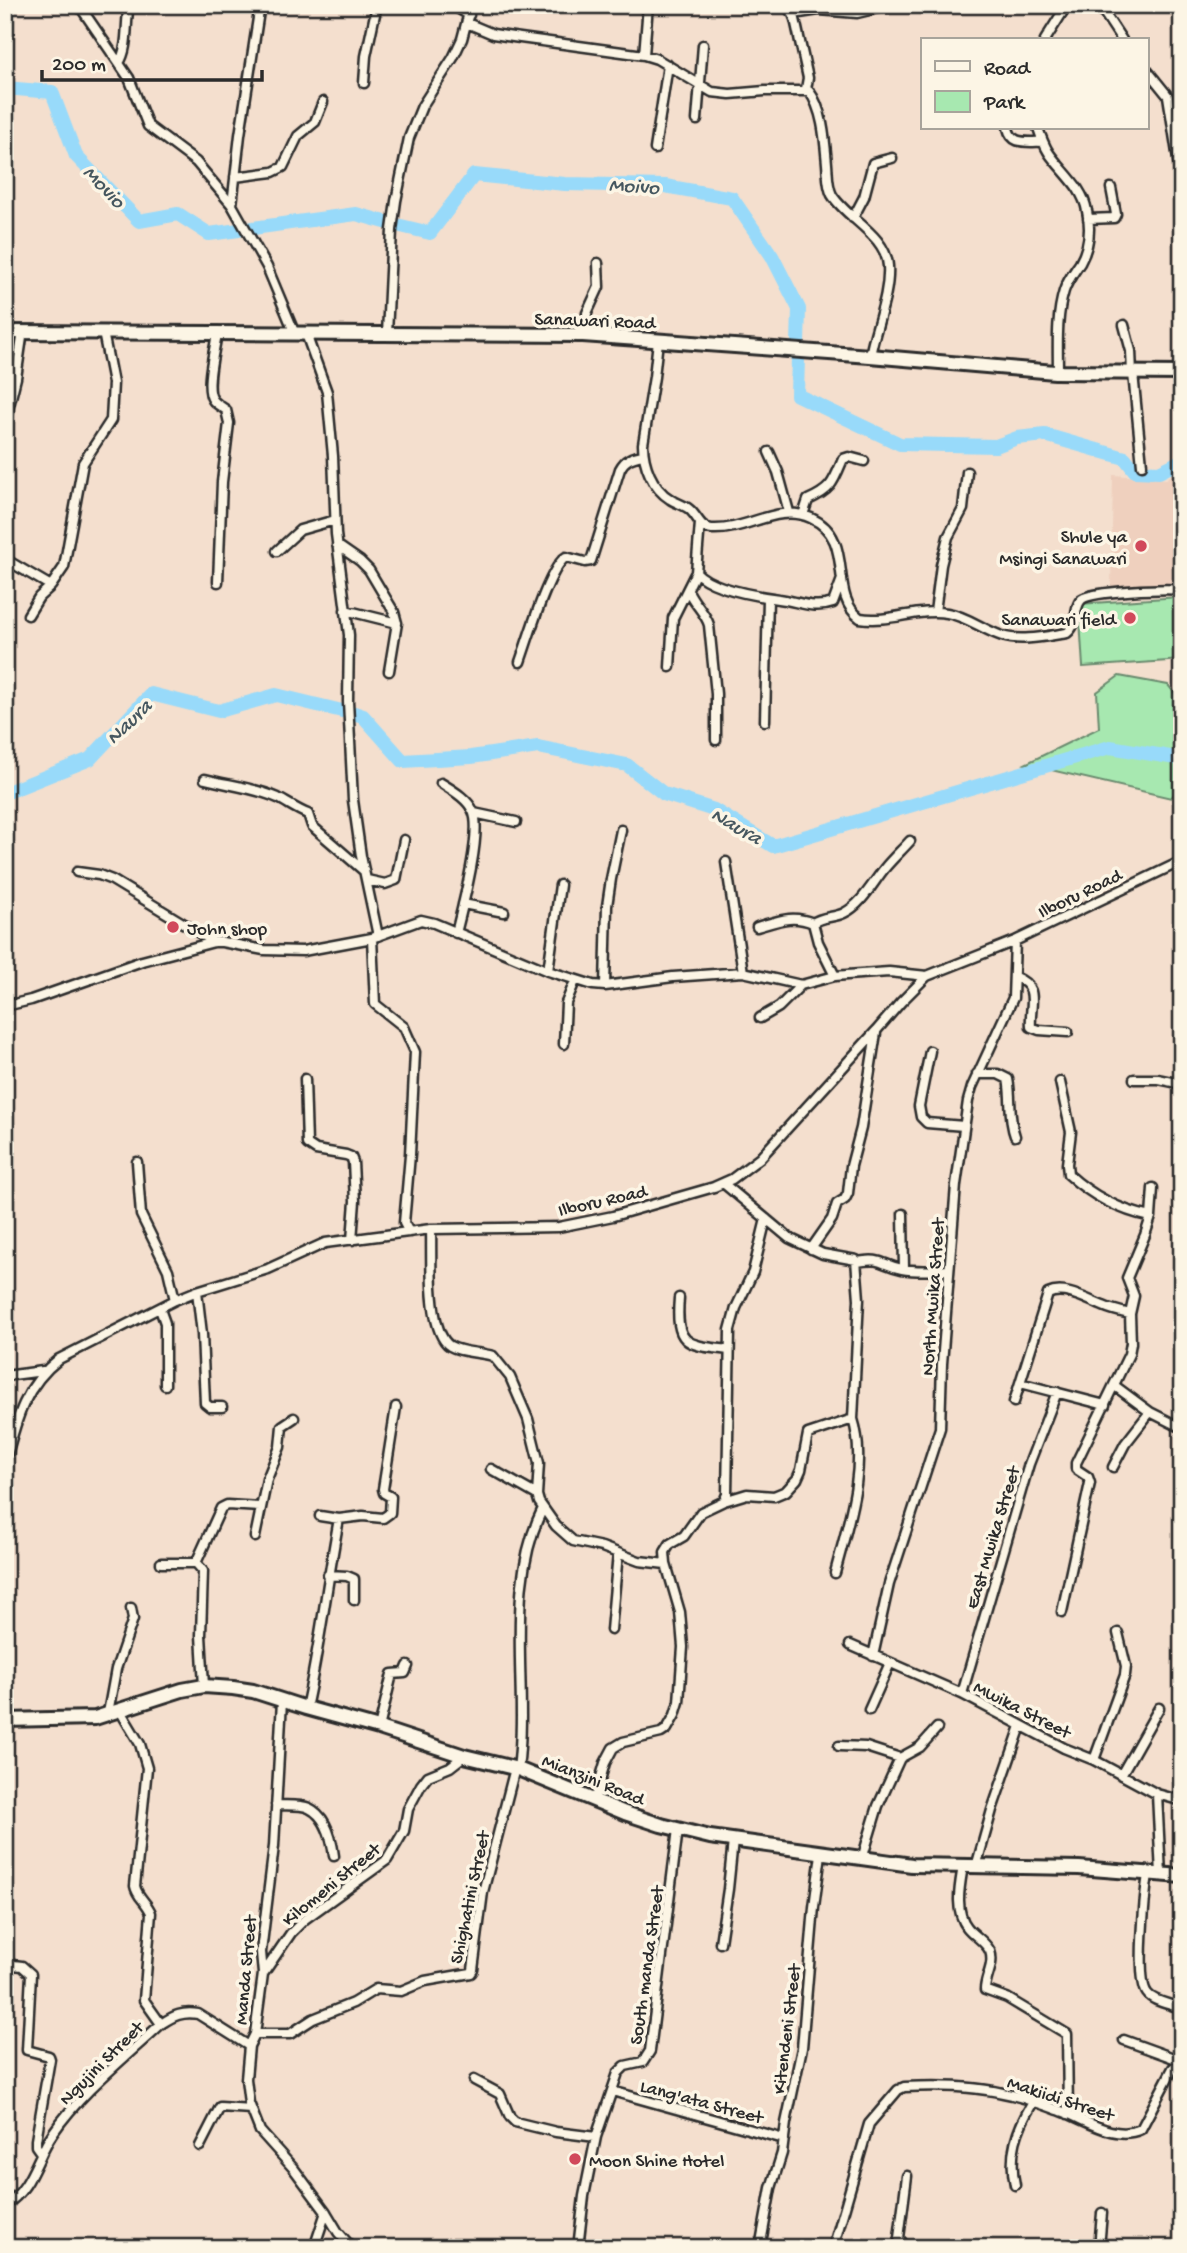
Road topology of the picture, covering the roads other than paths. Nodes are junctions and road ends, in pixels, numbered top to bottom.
1 (79, 5) edge
2 (129, 5) edge
3 (260, 5) edge
4 (377, 5) edge
5 (452, 5) edge
6 (471, 5) edge
7 (648, 5) edge
8 (785, 5) edge
9 (1067, 5) edge
10 (1099, 5) edge
11 (878, 8) dead end
12 (838, 9) edge
13 (793, 14) junction
14 (468, 19) junction
15 (1046, 38) edge
16 (1121, 38) edge
17 (703, 45) dead end
18 (644, 55) junction
19 (119, 63) junction
20 (668, 65) junction
21 (1148, 71) edge
22 (364, 83) dead end
23 (700, 86) junction
24 (806, 89) junction
25 (323, 102) dead end
26 (697, 120) dead end
27 (1009, 130) edge
28 (1039, 130) edge
29 (1043, 142) junction
30 (655, 149) dead end
31 (892, 158) dead end
32 (1180, 158) edge
33 (235, 177) junction
34 (1182, 185) edge
35 (1111, 188) dead end
36 (232, 205) junction
37 (853, 218) junction
38 (1088, 219) junction
39 (598, 263) dead end
40 (1124, 325) dead end
41 (23, 331) junction
42 (5, 332) edge
43 (103, 332) junction
44 (217, 333) junction
45 (300, 334) junction
46 (387, 334) junction
47 (585, 335) junction
48 (658, 341) junction
49 (870, 356) junction
50 (1058, 373) junction
51 (1133, 373) junction
52 (1182, 373) edge
53 (5, 422) edge
54 (769, 452) dead end
55 (643, 455) junction
56 (864, 461) dead end
57 (1142, 465) dead end
58 (967, 472) dead end
59 (789, 512) junction
60 (803, 515) junction
61 (335, 520) junction
62 (700, 523) junction
63 (337, 545) junction
64 (276, 551) dead end
65 (5, 559) edge
66 (696, 572) junction
67 (842, 579) junction
68 (218, 582) dead end
69 (51, 586) junction
70 (688, 590) junction
71 (1182, 590) edge
72 (768, 598) junction
73 (345, 610) junction
74 (934, 612) junction
75 (29, 615) dead end
76 (397, 623) junction
77 (520, 662) dead end
78 (670, 667) dead end
79 (390, 671) dead end
80 (765, 721) dead end
81 (716, 740) dead end
82 (205, 779) dead end
83 (440, 783) dead end
84 (474, 813) junction
85 (516, 822) dead end
86 (621, 830) dead end
87 (404, 840) dead end
88 (910, 841) dead end
89 (1182, 861) edge
90 (726, 862) dead end
91 (364, 870) junction
92 (77, 872) dead end
93 (367, 880) junction
94 (561, 885) dead end
95 (463, 904) junction
96 (504, 912) dead end
97 (813, 923) junction
98 (757, 927) dead end
99 (456, 933) junction
100 (375, 937) junction
101 (1015, 941) junction
102 (214, 942) junction
103 (548, 971) junction
104 (743, 972) junction
105 (835, 976) junction
106 (927, 976) junction
107 (1015, 977) junction
108 (575, 981) junction
109 (801, 985) junction
110 (605, 986) junction
111 (5, 1006) edge
112 (760, 1018) dead end
113 (876, 1031) junction
114 (1068, 1032) dead end
115 (564, 1044) dead end
116 (930, 1051) dead end
117 (977, 1074) junction
118 (304, 1079) dead end
119 (1134, 1079) dead end
120 (1060, 1082) dead end
121 (1182, 1084) edge
122 (964, 1126) junction
123 (1014, 1136) dead end
124 (137, 1162) dead end
125 (723, 1182) junction
126 (1153, 1188) dead end
127 (902, 1214) dead end
128 (1151, 1217) junction
129 (766, 1219) junction
130 (431, 1229) junction
131 (409, 1232) junction
132 (352, 1240) junction
133 (811, 1249) junction
134 (858, 1262) junction
135 (904, 1269) junction
136 (949, 1270) junction
137 (197, 1291) junction
138 (679, 1298) dead end
139 (175, 1300) junction
140 (160, 1309) junction
141 (1130, 1314) junction
142 (729, 1350) junction
143 (43, 1371) junction
144 (5, 1376) edge
145 (1020, 1383) junction
146 (165, 1385) dead end
147 (1115, 1386) junction
148 (1057, 1392) junction
149 (1014, 1402) dead end
150 (1105, 1405) junction
151 (222, 1407) dead end
152 (396, 1407) dead end
153 (1150, 1412) junction
154 (294, 1418) dead end
155 (853, 1419) junction
156 (1182, 1428) edge
157 (5, 1463) edge
158 (1113, 1467) dead end
159 (491, 1469) dead end
160 (537, 1496) junction
161 (724, 1501) junction
162 (260, 1507) junction
163 (543, 1508) junction
164 (320, 1516) dead end
165 (339, 1518) junction
166 (255, 1537) dead end
167 (618, 1553) junction
168 (162, 1563) dead end
169 (196, 1563) junction
170 (666, 1564) junction
171 (835, 1573) dead end
172 (328, 1574) junction
173 (354, 1600) dead end
174 (131, 1608) dead end
175 (1062, 1612) dead end
176 (611, 1630) dead end
177 (1118, 1633) dead end
178 (850, 1644) dead end
179 (873, 1656) junction
180 (890, 1663) junction
181 (408, 1666) dead end
182 (204, 1686) junction
183 (962, 1694) junction
184 (282, 1701) junction
185 (306, 1708) junction
186 (1159, 1708) dead end
187 (869, 1710) dead end
188 (114, 1711) junction
189 (5, 1720) edge
190 (1021, 1726) junction
191 (379, 1728) junction
192 (937, 1728) dead end
193 (839, 1746) dead end
194 (464, 1756) junction
195 (900, 1758) junction
196 (1094, 1760) junction
197 (516, 1769) junction
198 (1121, 1775) junction
199 (1157, 1794) junction
200 (594, 1801) junction
201 (1182, 1801) edge
202 (276, 1805) junction
203 (678, 1829) junction
204 (733, 1841) junction
205 (821, 1854) junction
206 (334, 1856) dead end
207 (862, 1859) junction
208 (969, 1866) junction
209 (1154, 1874) junction
210 (1182, 1876) edge
211 (720, 1943) dead end
212 (5, 1964) edge
213 (263, 1974) junction
214 (1182, 2009) edge
215 (161, 2024) junction
216 (255, 2034) junction
217 (1124, 2040) dead end
218 (249, 2046) junction
219 (1182, 2062) edge
220 (474, 2080) dead end
221 (612, 2091) junction
222 (1033, 2102) junction
223 (251, 2109) junction
224 (1068, 2114) junction
225 (596, 2137) junction
226 (784, 2139) junction
227 (201, 2146) dead end
228 (41, 2153) junction
229 (907, 2176) dead end
230 (1015, 2185) dead end
231 (5, 2205) edge
232 (326, 2212) junction
233 (1102, 2213) dead end
234 (314, 2248) edge
235 (352, 2248) edge
236 (578, 2248) edge
237 (760, 2248) edge
238 (833, 2248) edge
239 (906, 2248) edge
240 (1099, 2248) edge

1 - 19 street
2 - 19 street
3 - 33 street
4 - 22 street
5 - 14 street
6 - 14 street
7 - 18 street
8 - 13 street
9 - 15 street
10 - 16 street
11 - 12 street
12 - 13 street
13 - 24 street
14 - 18 street
14 - 46 street
17 - 23 street
18 - 20 street
19 - 36 street
20 - 23 street
20 - 30 street
21 - 32 street
23 - 24 street
23 - 26 street
24 - 37 street
25 - 33 street
27 - 29 street
28 - 29 street
29 - 38 street
31 - 37 street
32 - 34 street
33 - 36 street
35 - 38 street
36 - 45 street
37 - 49 street
38 - 50 street
39 - 47 street
40 - 51 street
41 - 42 street, Sanawari Road
41 - 43 street, Sanawari Road
41 - 53 street
43 - 44 street, Sanawari Road
43 - 69 street
44 - 45 street, Sanawari Road
44 - 68 street
45 - 46 street, Sanawari Road
45 - 61 street
46 - 47 street, Sanawari Road
47 - 48 street, Sanawari Road
48 - 49 street, Sanawari Road
48 - 55 street
49 - 50 street, Sanawari Road
50 - 51 street, Sanawari Road
51 - 52 street, Sanawari Road
51 - 57 street
54 - 59 street
55 - 62 street
55 - 77 street
56 - 60 street
58 - 74 street
59 - 60 street
59 - 62 street
60 - 67 street
61 - 63 street
61 - 64 street
62 - 66 street
63 - 73 street
63 - 76 street
65 - 69 street
66 - 70 street
66 - 72 street
67 - 72 street
67 - 74 street
69 - 75 street
70 - 78 street
70 - 81 street
71 - 74 street
72 - 80 street
73 - 76 street
73 - 91 street
76 - 79 street
82 - 91 street
83 - 84 street
84 - 85 street
84 - 95 street
86 - 110 street
87 - 93 street
88 - 97 street
89 - 101 street, Ilboru Road
90 - 104 street
91 - 93 street
92 - 102 street
93 - 100 street
94 - 103 street
95 - 96 street
95 - 99 street
97 - 98 street
97 - 105 street
99 - 100 street
99 - 103 street
100 - 102 street
100 - 131 street
101 - 106 street, Ilboru Road
101 - 107 street, North Mwika Street
102 - 111 street
103 - 108 street
104 - 109 street
104 - 110 street
105 - 106 street
105 - 109 street
106 - 113 street, Ilboru Road
107 - 114 street
107 - 117 street, North Mwika Street
108 - 110 street
108 - 115 street
109 - 112 street
113 - 125 street, Ilboru Road
113 - 133 street
116 - 122 street
117 - 122 street, North Mwika Street
117 - 123 street
118 - 132 street
119 - 121 street
120 - 128 street
122 - 136 street, North Mwika Street
124 - 139 street
125 - 129 street
125 - 130 street, Ilboru Road
126 - 128 street
127 - 135 street
128 - 141 street
129 - 133 street
129 - 142 street
130 - 131 street, Ilboru Road
130 - 160 street
131 - 132 street, Ilboru Road
132 - 137 street, Ilboru Road
133 - 134 street
134 - 135 street
134 - 155 street
135 - 136 street
136 - 179 street, North Mwika Street
137 - 139 street, Ilboru Road
137 - 151 street
138 - 142 street
139 - 140 street, Ilboru Road
140 - 143 street, Ilboru Road
140 - 146 street
141 - 145 street
141 - 147 street
142 - 161 street
143 - 144 street
143 - 157 street, Ilboru Road
145 - 148 street
145 - 149 street
147 - 150 street
147 - 153 street
148 - 150 street
148 - 183 street, East Mwika Street
150 - 175 street
152 - 165 street
153 - 156 street
153 - 158 street
154 - 162 street
155 - 161 street
155 - 171 street
159 - 160 street
160 - 163 street
161 - 170 street
162 - 166 street
162 - 169 street
163 - 167 street
163 - 197 street
164 - 165 street
165 - 172 street
167 - 170 street
167 - 176 street
168 - 169 street
169 - 182 street
170 - 200 street
172 - 173 street
172 - 185 street
174 - 188 street
177 - 196 street
178 - 179 street, Mwika Street
179 - 180 street, Mwika Street
180 - 183 street, Mwika Street
180 - 187 street
181 - 191 street
182 - 184 street, Mianzini Road
182 - 188 street, Mianzini Road
183 - 190 street, Mwika Street
184 - 185 street, Mianzini Road
184 - 202 street, Manda Street
185 - 191 street, Mianzini Road
186 - 198 street
188 - 189 street, Mianzini Road
188 - 215 street
190 - 196 street, Mwika Street
190 - 208 street
191 - 194 street, Mianzini Road
192 - 195 street
193 - 195 street
194 - 197 street, Mianzini Road
194 - 213 street, Kilomeni Street
195 - 207 street
196 - 198 street, Mwika Street
197 - 200 street, Mianzini Road
197 - 216 street, Shighatini Street
198 - 199 street, Mwika Street
199 - 201 street, Mwika Street
199 - 209 street
200 - 203 street, Mianzini Road
202 - 206 street
202 - 213 street, Manda Street
203 - 204 street, Mianzini Road
203 - 221 street, South manda Street
204 - 205 street, Mianzini Road
204 - 211 street
205 - 207 street, Mianzini Road
205 - 226 street, Kitendeni Street
207 - 208 street, Mianzini Road
208 - 209 street, Mianzini Road
208 - 224 street
209 - 210 street, Mianzini Road
209 - 214 street
212 - 228 street
213 - 216 street, Manda Street
215 - 218 street, Ngujini Street
215 - 228 street, Ngujini Street
216 - 218 street, Manda Street
217 - 219 street
218 - 223 street, Manda Street
219 - 224 street, Makiidi Street
220 - 225 street
221 - 225 street, South manda Street
221 - 226 street, Lang'ata Street
222 - 224 street, Makiidi Street
222 - 230 street
222 - 238 street, Makiidi Street
223 - 227 street
223 - 232 street, Manda Street
225 - 236 street, South manda Street
226 - 237 street, Kitendeni Street
228 - 231 street, Ngujini Street
229 - 239 street
232 - 234 street
232 - 235 street, Manda Street
233 - 240 street

